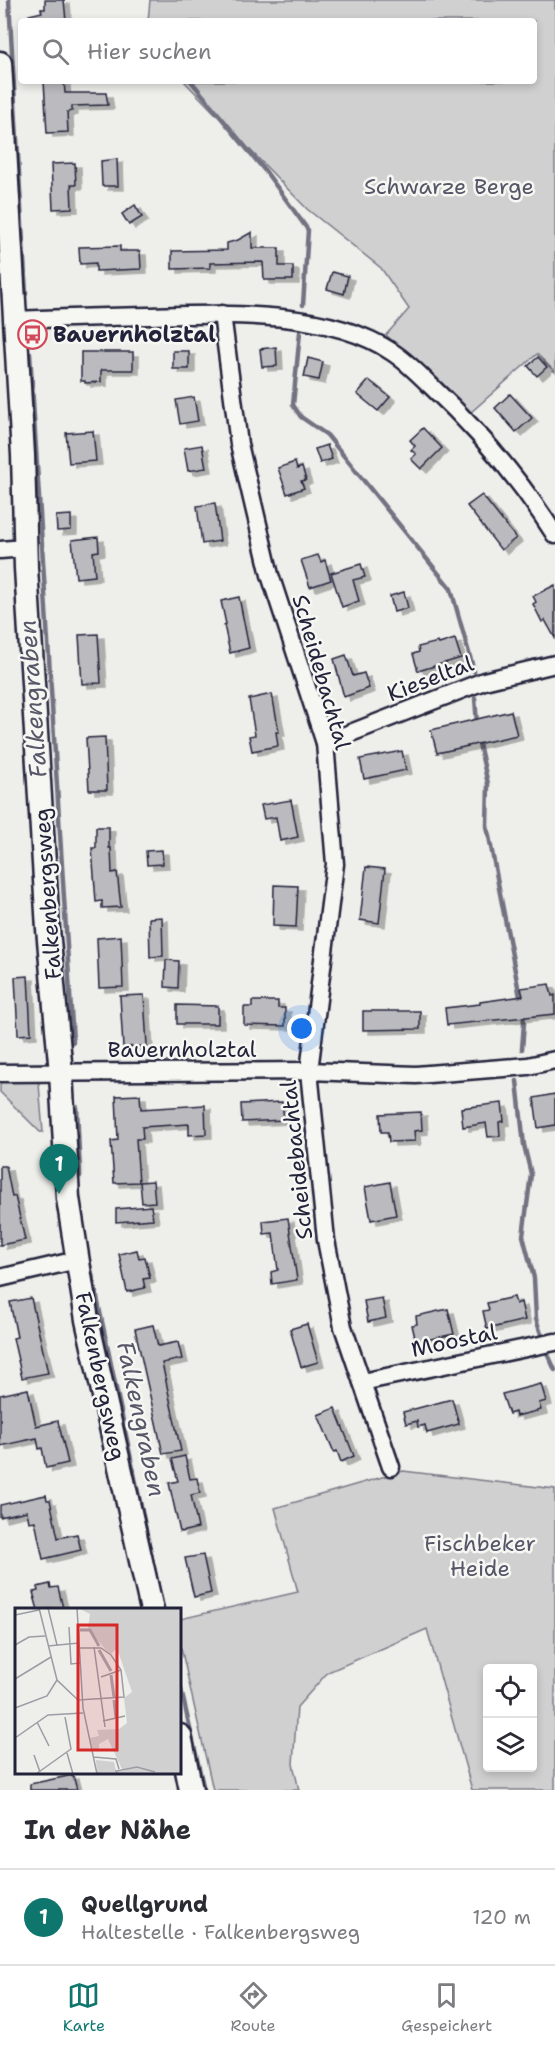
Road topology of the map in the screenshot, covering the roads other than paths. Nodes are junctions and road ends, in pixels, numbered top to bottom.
1 (0, 63) edge
2 (6, 256) edge
3 (222, 314) junction
4 (15, 320) junction
5 (555, 535) edge
6 (25, 548) junction
7 (0, 550) edge
8 (555, 664) edge
9 (325, 743) junction
10 (555, 1060) edge
11 (309, 1071) junction
12 (0, 1073) edge
13 (61, 1073) junction
14 (77, 1260) junction
15 (0, 1278) edge
16 (555, 1342) edge
17 (362, 1382) junction
18 (391, 1467) dead end
19 (152, 1608) edge
20 (182, 1746) edge
21 (191, 1790) edge

1 - 2 street, Falkenbergsweg
2 - 4 street, Falkenbergsweg
3 - 4 street
3 - 5 street
3 - 9 street, Scheidebachtal
4 - 6 street, Falkenbergsweg
6 - 7 street
6 - 13 street, Falkenbergsweg
8 - 9 street, Kieseltal
9 - 11 street, Scheidebachtal
10 - 11 street, Bauernholztal
11 - 13 street, Bauernholztal
11 - 17 street, Scheidebachtal
12 - 13 street, Bauernholztal
13 - 14 street, Falkenbergsweg
14 - 15 street
14 - 19 street, Falkenbergsweg
16 - 17 street, Moostal
17 - 18 street, Scheidebachtal
20 - 21 street

